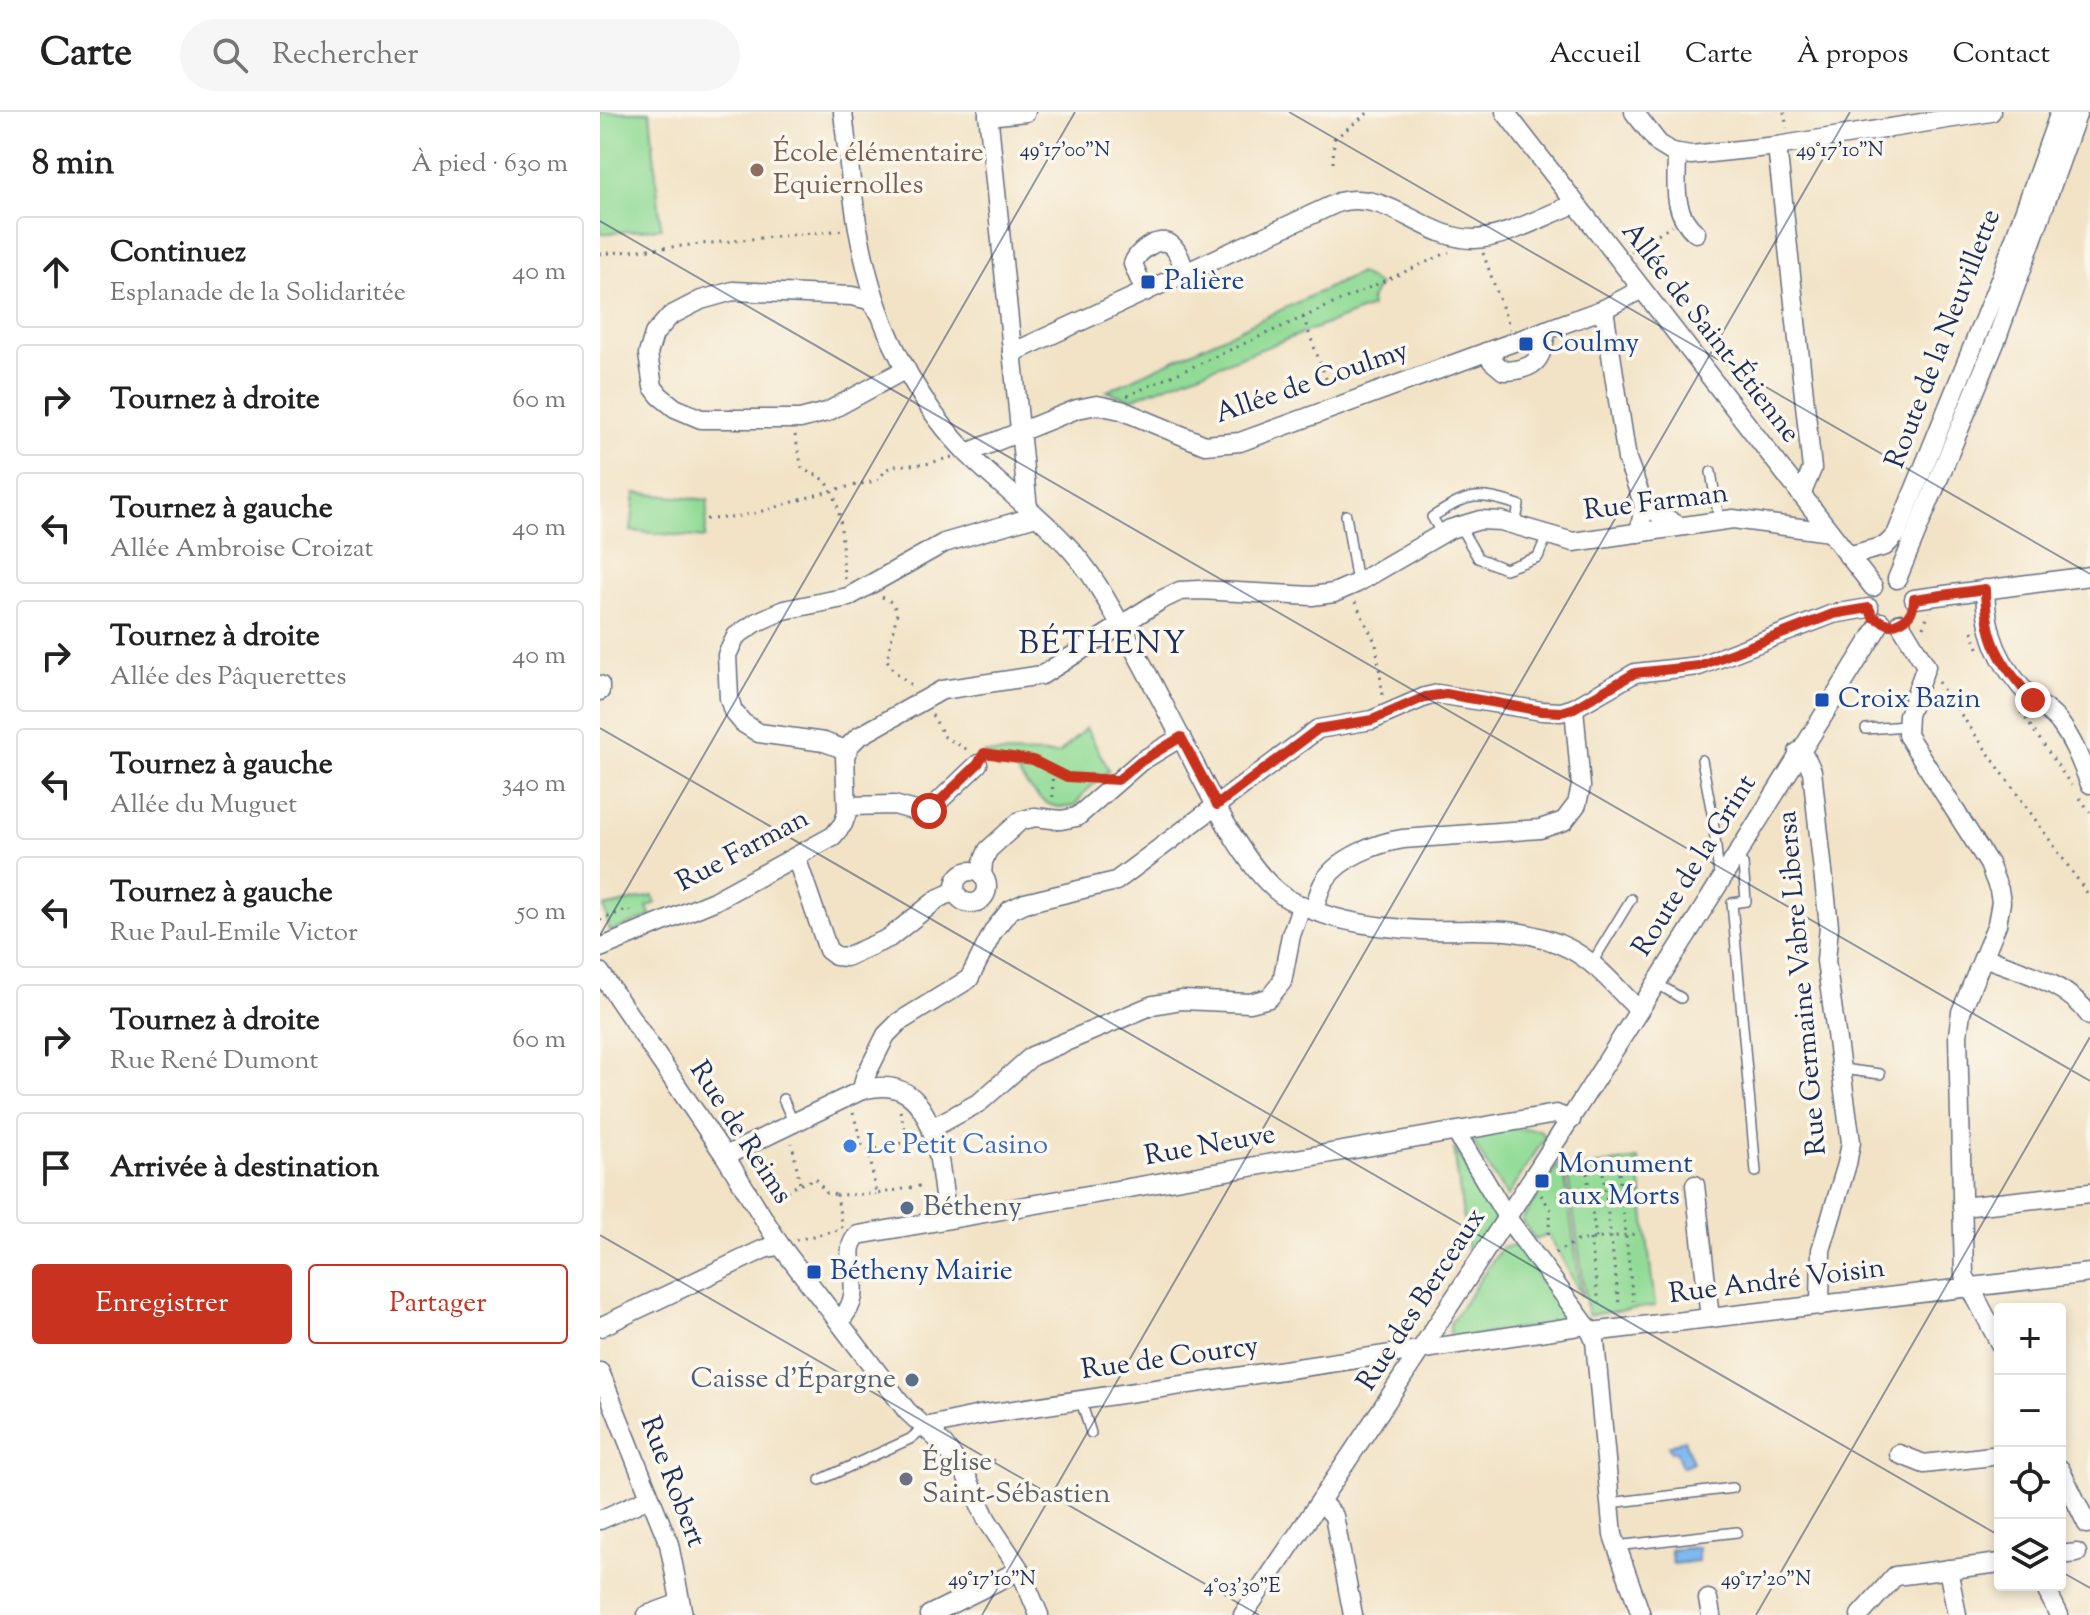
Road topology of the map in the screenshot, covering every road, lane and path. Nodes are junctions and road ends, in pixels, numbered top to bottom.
1 (843, 112) edge
2 (1026, 112) edge
3 (1369, 112) edge
4 (1505, 112) edge
5 (1634, 112) edge
6 (1991, 112) edge
7 (2060, 112) edge
8 (2078, 112) edge
9 (988, 114) edge
10 (1777, 146) junction
11 (1677, 153) junction
12 (1333, 163) dead end
13 (1575, 204) junction
14 (1681, 218) junction
15 (856, 228) junction
16 (1696, 233) dead end
17 (1470, 238) junction
18 (600, 254) edge
19 (1618, 258) junction
20 (1186, 274) junction
21 (1642, 289) junction
22 (1145, 292) junction
23 (1604, 309) junction
24 (881, 314) junction
25 (1303, 317) junction
26 (1546, 330) junction
27 (1515, 341) junction
28 (1486, 352) junction
29 (1012, 353) junction
30 (906, 369) junction
31 (1105, 405) junction
32 (1337, 406) junction
33 (795, 419) junction
34 (1020, 430) junction
35 (967, 453) junction
36 (1711, 472) dead end
37 (831, 490) junction
38 (1801, 495) junction
39 (1644, 505) junction
40 (1032, 512) junction
41 (1346, 515) dead end
42 (706, 519) dead end
43 (1719, 520) junction
44 (1459, 525) junction
45 (1515, 525) junction
46 (1679, 526) junction
47 (1830, 532) junction
48 (1639, 533) junction
49 (1442, 534) junction
50 (1547, 535) junction
51 (1848, 556) junction
52 (2090, 576) edge
53 (1897, 579) junction
54 (1353, 585) junction
55 (1873, 587) junction
56 (1985, 589) junction
57 (859, 591) junction
58 (1914, 599) junction
59 (1883, 618) junction
60 (1121, 626) junction
61 (1926, 666) junction
62 (600, 685) edge
63 (600, 691) edge
64 (923, 699) junction
65 (1574, 708) junction
66 (1385, 716) junction
67 (1906, 726) junction
68 (1866, 729) dead end
69 (1181, 737) junction
70 (846, 750) junction
71 (1798, 752) junction
72 (981, 759) junction
73 (1702, 760) dead end
74 (1052, 771) junction
75 (1118, 780) junction
76 (2090, 784) edge
77 (1217, 805) junction
78 (848, 806) junction
79 (1053, 819) junction
80 (1735, 854) junction
81 (796, 857) junction
82 (1720, 879) junction
83 (2090, 897) edge
84 (1631, 899) dead end
85 (1308, 908) junction
86 (600, 920) edge
87 (645, 930) junction
88 (600, 948) edge
89 (1984, 957) junction
90 (1592, 963) junction
91 (600, 972) edge
92 (1656, 983) junction
93 (1681, 998) dead end
94 (1639, 1010) junction
95 (2090, 1016) edge
96 (1842, 1069) junction
97 (1880, 1074) dead end
98 (862, 1090) junction
99 (783, 1099) dead end
100 (899, 1104) dead end
101 (852, 1108) dead end
102 (1571, 1120) junction
103 (792, 1129) junction
104 (933, 1132) junction
105 (1456, 1132) junction
106 (909, 1142) junction
107 (869, 1150) junction
108 (725, 1156) junction
109 (1756, 1172) dead end
110 (1587, 1173) dead end
111 (1603, 1173) dead end
112 (1619, 1173) dead end
113 (800, 1184) junction
114 (925, 1185) dead end
115 (1695, 1185) dead end
116 (1538, 1191) dead end
117 (763, 1193) dead end
118 (2090, 1193) edge
119 (876, 1194) junction
120 (837, 1195) junction
121 (1962, 1207) junction
122 (947, 1219) junction
123 (1508, 1219) junction
124 (1635, 1234) dead end
125 (1548, 1235) dead end
126 (1626, 1235) junction
127 (1611, 1237) junction
128 (1590, 1239) junction
129 (1596, 1239) junction
130 (786, 1243) junction
131 (1540, 1262) junction
132 (2090, 1273) edge
133 (1970, 1286) junction
134 (1633, 1301) dead end
135 (1599, 1303) dead end
136 (1619, 1304) dead end
137 (1820, 1306) junction
138 (1710, 1318) junction
139 (839, 1321) junction
140 (600, 1327) edge
141 (1588, 1328) junction
142 (1994, 1332) edge
143 (1424, 1349) junction
144 (600, 1372) edge
145 (1081, 1401) junction
146 (925, 1427) junction
147 (1091, 1433) dead end
148 (1899, 1454) dead end
149 (1994, 1456) edge
150 (820, 1480) dead end
151 (2066, 1481) edge
152 (1733, 1488) dead end
153 (649, 1498) junction
154 (1321, 1502) junction
155 (1610, 1503) junction
156 (600, 1520) edge
157 (2087, 1524) dead end
158 (1737, 1532) dead end
159 (1616, 1546) junction
160 (1994, 1564) edge
161 (1948, 1569) junction
162 (1020, 1570) junction
163 (2047, 1591) edge
164 (682, 1609) edge
165 (647, 1615) edge
166 (929, 1615) edge
167 (1039, 1615) edge
168 (1243, 1615) edge
169 (1353, 1615) edge
170 (1641, 1615) edge
171 (1860, 1615) edge
172 (1957, 1615) edge
173 (2059, 1615) edge

1 - 15 street
2 - 9 street
3 - 12 path
4 - 13 street, Allée de Saint-Étienne
5 - 11 street
6 - 10 street
7 - 51 street, Route de la Neuvillette
8 - 53 street, Route de la Neuvillette
9 - 29 street
10 - 11 street
10 - 38 street
11 - 14 street
13 - 17 street
13 - 19 street, Allée de Saint-Étienne
14 - 16 street
14 - 19 path
15 - 18 path
15 - 24 street
17 - 20 street
17 - 25 path
17 - 27 path
19 - 21 street, Allée de Saint-Étienne
20 - 22 street
20 - 22 street
21 - 23 street, Allée de Coulmy
21 - 38 street, Allée de Saint-Étienne
22 - 29 street
23 - 26 street, Allée de Coulmy
23 - 39 street
24 - 30 street
24 - 33 street
25 - 31 path
25 - 32 path
26 - 27 street, Allée de Coulmy
26 - 28 street
27 - 28 street, Allée de Coulmy
28 - 32 street, Allée de Coulmy
29 - 34 street
30 - 33 street
30 - 35 street
31 - 32 street, Allée de Coulmy
31 - 34 street
33 - 37 path
34 - 35 street
34 - 40 street
35 - 37 path
35 - 40 street
36 - 43 lane
37 - 42 path
37 - 57 path
38 - 47 street, Allée de Saint-Étienne
39 - 46 street
39 - 48 street
40 - 57 street
40 - 60 street
41 - 54 lane
43 - 46 street, Rue Farman
43 - 47 street, Rue Farman
44 - 45 street, Rue Farman
44 - 49 street, Rue Farman
44 - 50 lane
45 - 49 lane
45 - 50 street, Rue Farman
46 - 48 street, Rue Farman
47 - 51 street, Allée de Saint-Étienne
48 - 50 street, Rue Farman
49 - 54 street, Rue Farman
51 - 55 street, Allée de Saint-Étienne
52 - 56 street
53 - 55 street
53 - 58 street
54 - 60 street, Rue Farman
54 - 66 path
55 - 59 street
56 - 58 street
56 - 76 street
57 - 64 path
57 - 70 street
58 - 59 street
59 - 61 street
59 - 65 street
59 - 71 street
60 - 64 street, Rue Farman
60 - 69 street
61 - 67 street
61 - 83 path
62 - 63 street
64 - 70 street, Rue Farman
64 - 72 path
65 - 66 street
65 - 85 street
66 - 77 street
67 - 68 lane
67 - 89 street
69 - 75 street
69 - 77 street
70 - 78 street, Rue Farman
71 - 80 street, Route de la Grint
71 - 96 street, Rue Germaine Vabre Libersa
72 - 74 path
72 - 78 street
73 - 82 lane
74 - 75 path
74 - 79 path
75 - 79 street
77 - 85 street
77 - 98 street
78 - 81 street, Rue Farman
79 - 81 street
80 - 82 street, Route de la Grint
80 - 109 lane
81 - 87 street, Rue Farman
82 - 92 street, Route de la Grint
84 - 90 lane
85 - 90 street
85 - 104 street
86 - 87 path
87 - 88 street, Rue Farman
89 - 95 street
89 - 121 street
90 - 94 street
91 - 108 street, Rue de Reims
92 - 93 lane
92 - 94 street, Route de la Grint
94 - 102 street, Rue des Berceaux
96 - 97 lane
96 - 137 street, Rue Germaine Vabre Libersa
98 - 103 street
98 - 104 street
99 - 103 lane
100 - 106 path
101 - 107 path
102 - 105 street, Rue Neuve
102 - 123 street, Rue des Berceaux
103 - 108 street
103 - 113 path
104 - 106 path
104 - 122 street
105 - 122 street, Rue Neuve
105 - 123 street
106 - 107 path
107 - 119 path
108 - 130 street, Rue de Reims
110 - 129 path
111 - 127 path
112 - 126 path
113 - 117 path
113 - 120 path
114 - 119 path
115 - 138 street
116 - 125 path
118 - 121 street
119 - 120 path
120 - 130 path
121 - 133 street
122 - 139 street, Rue Neuve
123 - 131 street
123 - 143 street, Rue des Berceaux
124 - 126 path
126 - 127 path
126 - 134 path
127 - 129 path
127 - 136 path
128 - 129 path
128 - 131 path
128 - 135 path
130 - 139 street, Rue de Reims
130 - 140 street
131 - 141 street
132 - 133 street, Rue André Voisin
133 - 137 street, Rue André Voisin
133 - 142 street
137 - 138 street, Rue André Voisin
138 - 141 street, Rue André Voisin
139 - 146 street, Rue de Reims
141 - 143 street, Rue André Voisin
141 - 155 street
143 - 145 street, Rue de Courcy
143 - 154 street, Rue des Berceaux
144 - 153 street, Rue Robert
145 - 146 street, Rue de Courcy
145 - 147 lane
146 - 150 lane
146 - 162 street, Rue de Reims
148 - 149 street
151 - 157 street
152 - 155 lane
153 - 156 street
153 - 164 street, Rue Robert
154 - 168 street, Rue des Berceaux
154 - 169 street
155 - 159 street
158 - 159 lane
159 - 170 street
160 - 161 street
161 - 171 street
161 - 172 street
162 - 166 street
162 - 167 street, Rue de Reims
163 - 173 street
164 - 165 street

